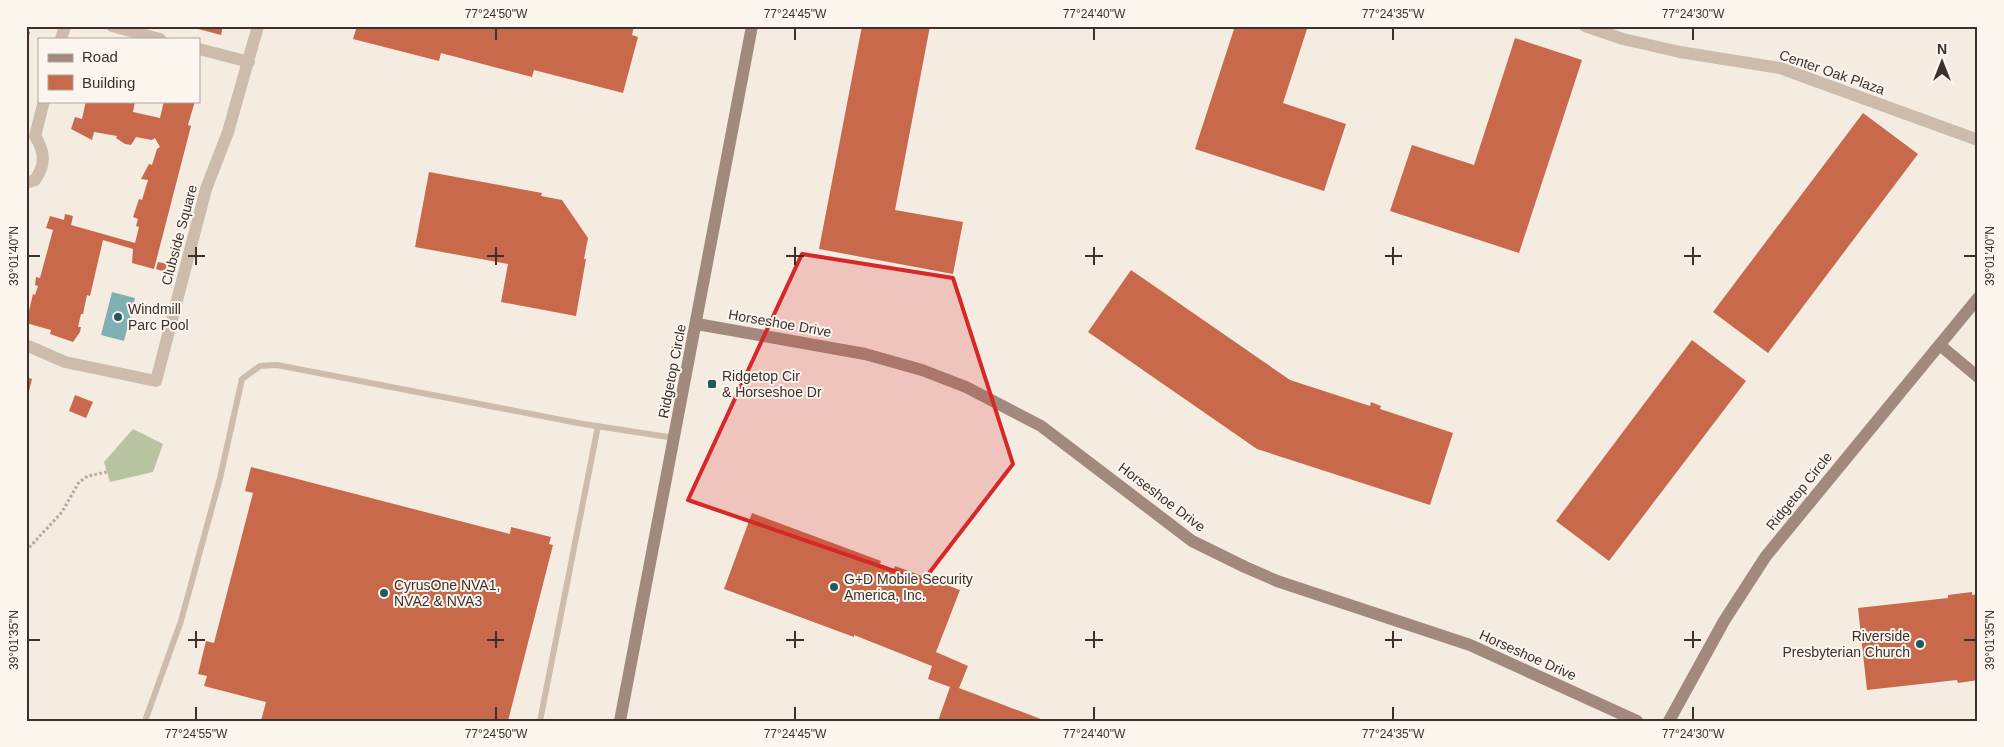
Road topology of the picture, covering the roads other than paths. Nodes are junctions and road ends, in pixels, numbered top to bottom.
1 (65, 26) edge
2 (112, 26) edge
3 (258, 26) edge
4 (752, 26) edge
5 (1584, 26) edge
6 (61, 38) edge
7 (156, 38) edge
8 (200, 49) edge
9 (249, 62) junction
10 (44, 102) edge
11 (31, 138) edge
12 (1978, 140) edge
13 (26, 183) edge
14 (1978, 298) edge
15 (697, 324) junction
16 (26, 345) edge
17 (1941, 346) junction
18 (1978, 377) edge
19 (598, 426) junction
20 (675, 438) junction
21 (145, 721) edge
22 (540, 721) edge
23 (620, 721) edge
24 (1637, 721) edge
25 (1669, 721) edge

1 - 6 street
2 - 7 street
3 - 9 street, Clubside Square
4 - 15 street, Ridgetop Circle
5 - 12 street, Center Oak Plaza
8 - 9 street
9 - 16 street, Clubside Square
10 - 11 street
11 - 13 street
14 - 17 street, Ridgetop Circle
15 - 20 street, Ridgetop Circle
15 - 24 street, Horseshoe Drive
17 - 18 street
17 - 25 street, Ridgetop Circle
19 - 20 lane
19 - 21 lane
19 - 22 lane
20 - 23 street, Ridgetop Circle

